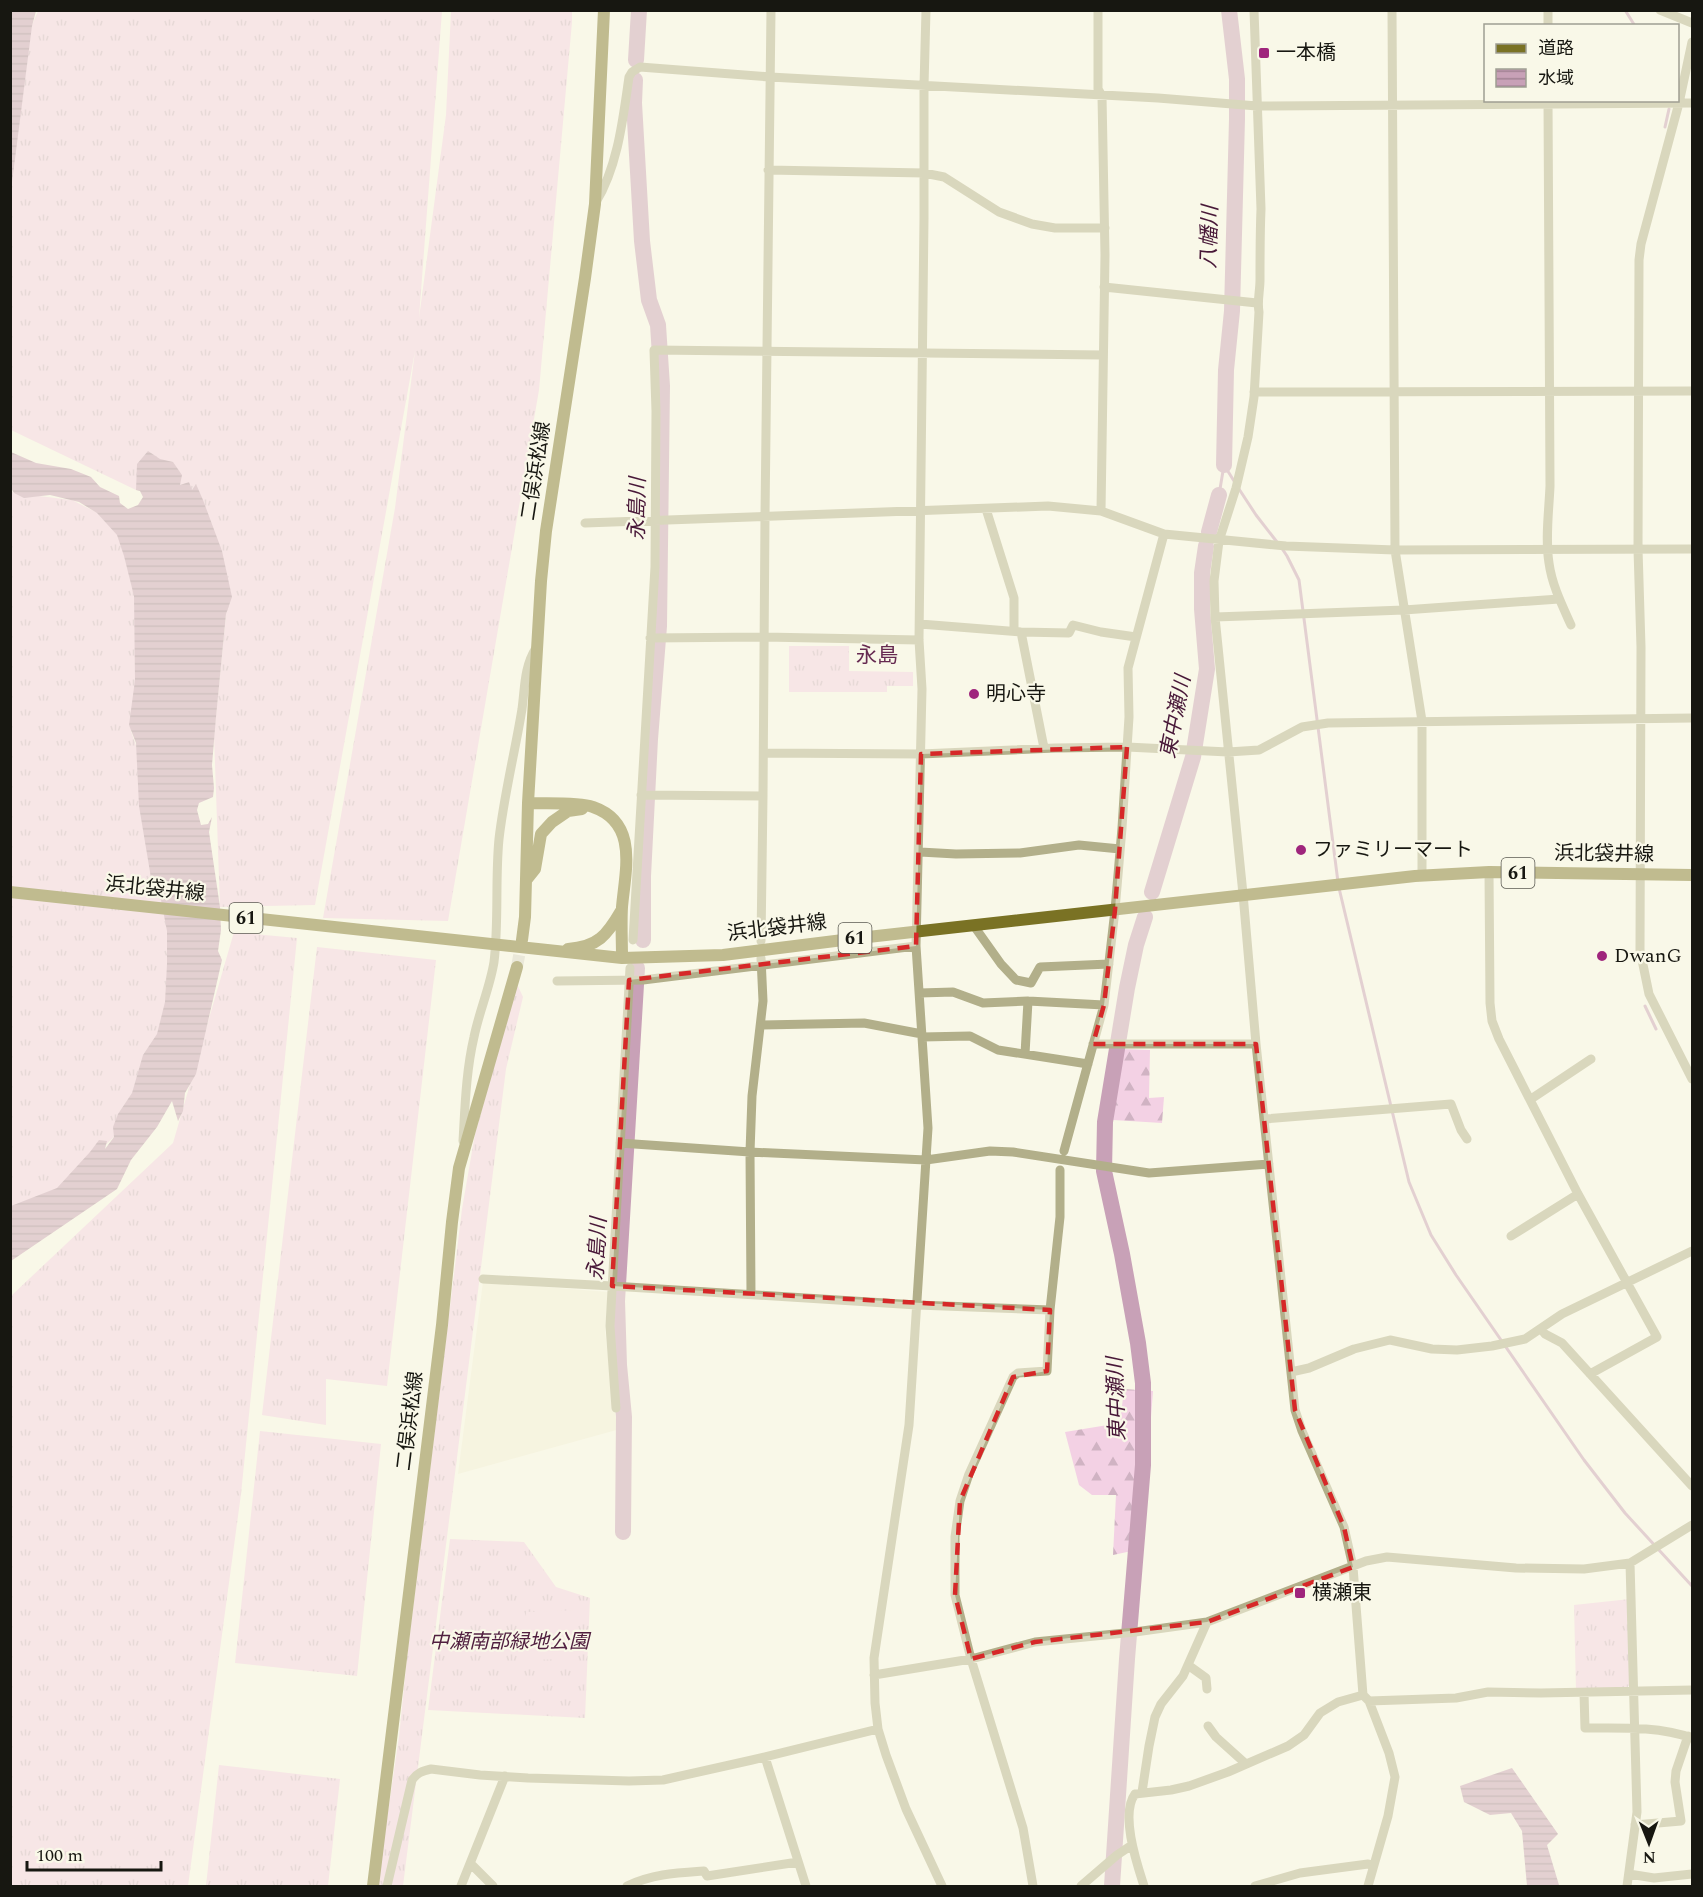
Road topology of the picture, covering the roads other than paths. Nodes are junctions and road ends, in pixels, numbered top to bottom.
1 (604, 10) edge
2 (771, 10) edge
3 (926, 10) edge
4 (1098, 10) edge
5 (1254, 10) edge
6 (1392, 10) edge
7 (1660, 10) edge
8 (1692, 23) edge
9 (1692, 42) edge
10 (770, 77) junction
11 (924, 86) junction
12 (1102, 96) junction
13 (1548, 102) edge
14 (1679, 103) junction
15 (1692, 103) edge
16 (1392, 104) junction
17 (1257, 106) junction
18 (768, 170) junction
19 (924, 173) junction
20 (595, 204) junction
21 (1105, 228) junction
22 (1104, 287) junction
23 (1257, 303) junction
24 (766, 352) junction
25 (922, 353) junction
26 (1103, 355) junction
27 (1639, 391) junction
28 (1692, 391) edge
29 (1254, 392) junction
30 (1393, 392) junction
31 (1550, 392) junction
32 (986, 509) junction
33 (921, 510) junction
34 (1101, 511) junction
35 (765, 516) junction
36 (658, 520) junction
37 (585, 523) dead end
38 (1164, 534) junction
39 (1219, 541) junction
40 (1395, 549) junction
41 (1638, 549) junction
42 (1692, 549) edge
43 (1548, 550) junction
44 (1559, 599) junction
45 (1404, 610) junction
46 (1215, 617) junction
47 (920, 624) junction
48 (1571, 625) dead end
49 (1017, 632) junction
50 (764, 637) junction
51 (1136, 637) junction
52 (650, 638) junction
53 (919, 640) junction
54 (536, 648) junction
55 (1641, 718) junction
56 (1692, 718) edge
57 (1422, 721) junction
58 (1127, 747) junction
59 (1044, 748) junction
60 (1228, 752) junction
61 (764, 753) junction
62 (921, 754) junction
63 (644, 795) junction
64 (764, 796) junction
65 (528, 803) junction
66 (592, 807) junction
67 (1120, 849) junction
68 (920, 852) junction
69 (1490, 872) junction
70 (1640, 874) junction
71 (1422, 875) junction
72 (1692, 875) edge
73 (527, 879) junction
74 (10, 892) edge
75 (1243, 894) junction
76 (622, 910) junction
77 (1115, 910) junction
78 (974, 926) junction
79 (916, 932) junction
80 (522, 940) tunnel mouth
81 (633, 940) dead end
82 (760, 941) dead end
83 (488, 945) junction
84 (916, 946) junction
85 (537, 949) junction
86 (760, 962) junction
87 (626, 963) junction
88 (1109, 964) junction
89 (518, 967) tunnel mouth
90 (630, 980) junction
91 (557, 981) dead end
92 (920, 993) junction
93 (1028, 1001) junction
94 (1104, 1005) junction
95 (761, 1025) junction
96 (922, 1035) junction
97 (1094, 1044) junction
98 (1256, 1044) junction
99 (1025, 1054) junction
100 (1591, 1059) dead end
101 (1088, 1064) junction
102 (1692, 1079) edge
103 (1531, 1099) junction
104 (1265, 1119) junction
105 (1467, 1139) dead end
106 (624, 1143) junction
107 (1064, 1151) dead end
108 (750, 1152) junction
109 (462, 1156) junction
110 (926, 1160) junction
111 (1269, 1164) junction
112 (1060, 1170) dead end
113 (1578, 1194) junction
114 (1511, 1236) dead end
115 (1692, 1251) edge
116 (483, 1279) dead end
117 (1627, 1282) junction
118 (615, 1287) junction
119 (751, 1294) junction
120 (917, 1305) junction
121 (1050, 1310) junction
122 (1541, 1329) junction
123 (1291, 1372) junction
124 (1590, 1374) junction
125 (616, 1408) dead end
126 (1692, 1486) edge
127 (1692, 1525) edge
128 (1630, 1563) junction
129 (1353, 1567) junction
130 (1206, 1622) junction
131 (971, 1659) junction
132 (1188, 1665) junction
133 (874, 1675) junction
134 (1207, 1689) dead end
135 (1692, 1690) edge
136 (1633, 1691) junction
137 (1584, 1693) junction
138 (1365, 1698) junction
139 (1208, 1726) dead end
140 (1634, 1728) junction
141 (878, 1729) junction
142 (1690, 1737) edge
143 (765, 1757) junction
144 (1246, 1764) junction
145 (505, 1776) junction
146 (1142, 1792) junction
147 (1635, 1825) junction
148 (1132, 1845) junction
149 (798, 1862) junction
150 (471, 1863) junction
151 (1373, 1866) junction
152 (1629, 1874) junction
153 (1692, 1874) edge
154 (707, 1876) junction
155 (373, 1887) edge
156 (387, 1887) edge
157 (461, 1887) edge
158 (493, 1887) edge
159 (627, 1887) edge
160 (708, 1887) edge
161 (806, 1887) edge
162 (942, 1887) edge
163 (1033, 1887) edge
164 (1082, 1887) edge
165 (1144, 1887) edge
166 (1255, 1887) edge
167 (1368, 1887) edge
168 (1627, 1887) edge

1 - 20 main road, 二俣浜松線
2 - 10 street
3 - 11 street
4 - 12 street
5 - 17 street
6 - 16 street
7 - 8 street
9 - 14 street
10 - 11 street
10 - 18 street
10 - 20 street
11 - 12 street
11 - 19 street
12 - 17 street
12 - 21 street
13 - 14 street
13 - 16 street
13 - 31 street
14 - 15 street
14 - 27 street
16 - 17 street
16 - 30 street
17 - 23 street
18 - 19 street
18 - 24 street
19 - 21 street
19 - 25 street
20 - 54 main road, 二俣浜松線
21 - 22 street
22 - 23 street
22 - 26 street
23 - 29 street
24 - 25 street
24 - 35 street
24 - 36 street
25 - 26 street
25 - 33 street
26 - 34 street
27 - 28 street
27 - 31 street
27 - 41 street
29 - 30 street
29 - 39 street
30 - 31 street
30 - 40 street
31 - 43 street
32 - 33 street
32 - 34 street
32 - 49 street
33 - 35 street
33 - 47 street
34 - 38 street
35 - 36 street
35 - 50 street
36 - 37 street
36 - 52 street
38 - 39 street
38 - 51 street
39 - 40 street
39 - 46 street
40 - 43 street
40 - 45 street
41 - 42 street
41 - 43 street
41 - 55 street
43 - 44 street
44 - 45 street
44 - 48 street
45 - 46 street
45 - 57 street
46 - 60 street
47 - 49 street
47 - 53 street
49 - 51 street
49 - 59 street
50 - 52 street
50 - 53 street
50 - 61 street
51 - 58 street
52 - 63 street
53 - 62 street
54 - 65 main road, 二俣浜松線
54 - 83 street
55 - 56 street
55 - 57 street
55 - 70 street
57 - 60 street
57 - 71 street
58 - 59 street
58 - 60 street
58 - 67 street
59 - 62 street
60 - 75 street
61 - 62 street
61 - 64 street
62 - 68 street
63 - 64 street
63 - 81 street
64 - 82 street
65 - 66 main road
65 - 73 main road, 二俣浜松線
66 - 73 main road
66 - 76 main road
67 - 68 street
67 - 77 street
68 - 79 street
69 - 70 main road, 浜北袋井線 / 61
69 - 71 main road, 浜北袋井線 / 61
69 - 103 street
70 - 72 main road, 浜北袋井線 / 61
70 - 102 street
71 - 75 main road, 浜北袋井線 / 61
73 - 80 main road, 二俣浜松線
74 - 83 main road, 浜北袋井線 / 61
75 - 77 main road, 浜北袋井線 / 61
75 - 98 street
76 - 85 main road
76 - 87 main road
77 - 78 main road, 浜北袋井線 / 61
77 - 88 street
78 - 79 main road, 浜北袋井線 / 61
78 - 88 street
79 - 84 street
79 - 87 main road, 浜北袋井線 / 61
83 - 85 main road, 浜北袋井線 / 61
83 - 109 street
84 - 86 street
84 - 92 street
85 - 87 main road, 浜北袋井線 / 61
86 - 90 street
86 - 95 street
87 - 90 street
88 - 94 street
89 - 109 main road, 二俣浜松線
90 - 91 street
90 - 106 street
92 - 93 street
92 - 96 street
93 - 94 street
93 - 99 street
94 - 97 street
95 - 96 street
95 - 108 street
96 - 99 street
96 - 110 street
97 - 98 street
97 - 101 street
98 - 104 street
99 - 101 street
100 - 103 street
101 - 107 street
103 - 113 street
104 - 105 street
104 - 111 street
106 - 108 street
106 - 118 street
108 - 110 street
108 - 119 street
109 - 155 main road, 二俣浜松線
110 - 111 street
110 - 120 street
111 - 123 street
112 - 121 street
113 - 114 street
113 - 117 street
115 - 117 street
116 - 118 street
117 - 122 street
117 - 124 street
118 - 119 street
118 - 125 street
119 - 120 street
120 - 121 street
120 - 133 street
121 - 131 street
122 - 123 street
122 - 124 street
123 - 129 street
124 - 126 street
127 - 128 street
128 - 129 street
128 - 136 street
129 - 130 street
129 - 138 street
130 - 131 street
130 - 132 street
131 - 133 street
131 - 163 street
132 - 134 street
132 - 146 street
133 - 141 street
135 - 136 street
136 - 137 street
136 - 140 street
137 - 138 street
137 - 140 street
138 - 144 street
138 - 151 street
139 - 144 street
140 - 142 street
140 - 147 street
141 - 143 street
141 - 162 street
142 - 147 street
143 - 145 street
143 - 149 street
144 - 146 street
145 - 150 street
145 - 156 street
146 - 148 street
147 - 152 street
148 - 164 street
148 - 165 street
149 - 154 street
149 - 161 street
150 - 157 street
150 - 158 street
151 - 166 street
151 - 167 street
152 - 153 street
152 - 168 street
154 - 159 street
154 - 160 street

